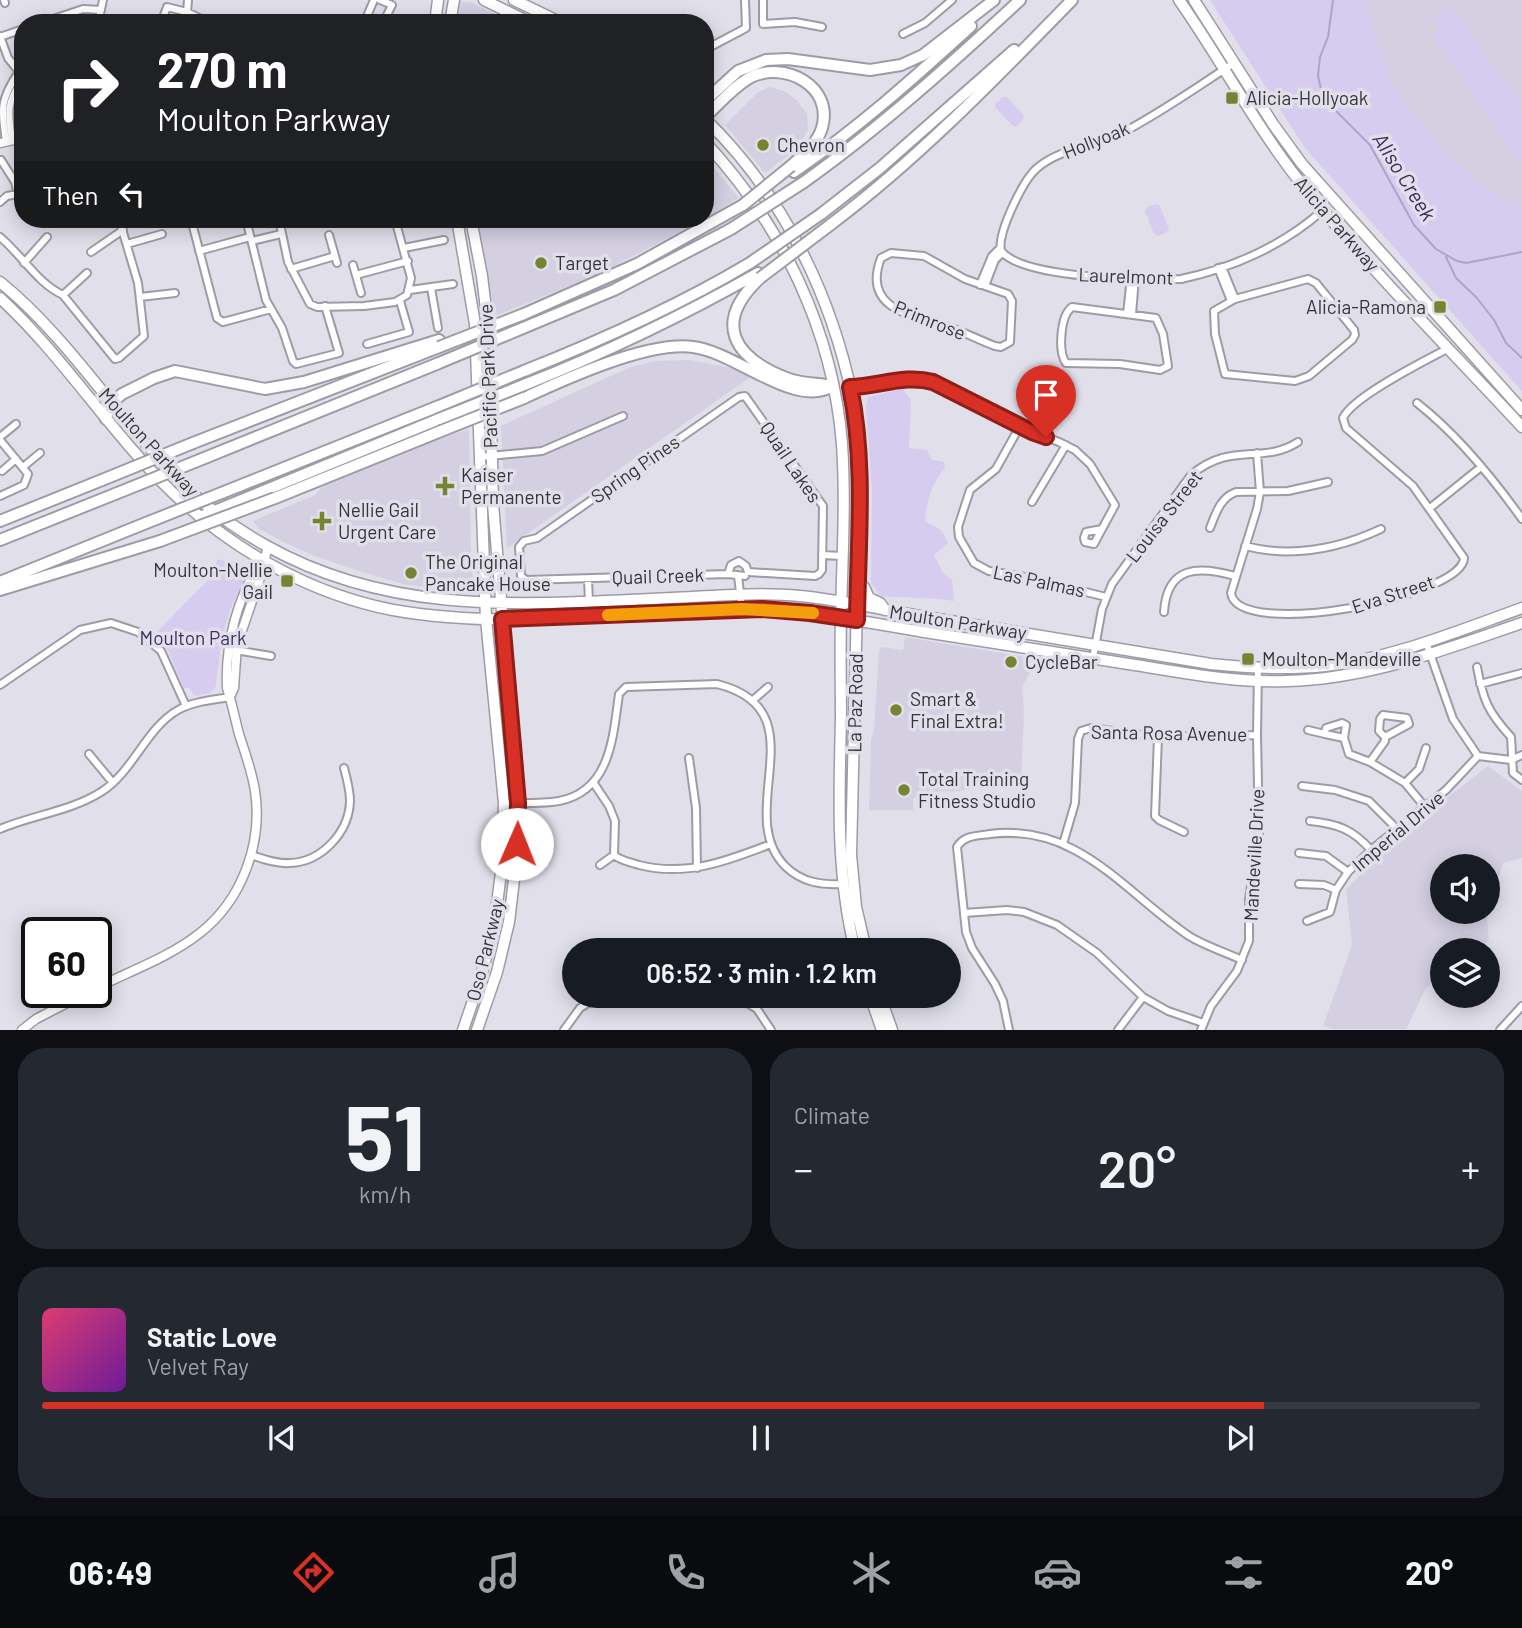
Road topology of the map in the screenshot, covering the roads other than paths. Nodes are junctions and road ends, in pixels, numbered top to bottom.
1 (103, 0) edge
2 (188, 0) edge
3 (380, 0) edge
4 (484, 0) edge
5 (514, 0) edge
6 (745, 0) edge
7 (763, 0) edge
8 (952, 0) edge
9 (996, 0) edge
10 (1020, 0) edge
11 (1070, 0) edge
12 (1179, 0) edge
13 (1194, 0) edge
14 (167, 4) edge
15 (101, 10) junction
16 (187, 12) junction
17 (68, 14) edge
18 (100, 14) edge
19 (191, 14) edge
20 (387, 14) edge
21 (513, 14) edge
22 (543, 14) edge
23 (822, 27) dead end
24 (903, 34) dead end
25 (0, 36) edge
26 (714, 45) edge
27 (1234, 63) junction
28 (14, 66) edge
29 (1224, 69) junction
30 (14, 82) edge
31 (714, 93) edge
32 (714, 110) edge
33 (714, 128) edge
34 (6, 141) edge
35 (714, 153) edge
36 (1, 160) edge
37 (1302, 164) junction
38 (793, 169) junction
39 (14, 180) edge
40 (1324, 210) junction
41 (714, 222) edge
42 (193, 228) edge
43 (248, 228) edge
44 (281, 228) edge
45 (398, 228) edge
46 (459, 228) edge
47 (473, 228) edge
48 (703, 228) edge
49 (123, 230) joint
50 (281, 233) junction
51 (162, 234) dead end
52 (329, 235) dead end
53 (0, 237) edge
54 (47, 237) dead end
55 (251, 239) junction
56 (444, 240) dead end
57 (127, 244) junction
58 (404, 248) junction
59 (1376, 250) junction
60 (199, 251) junction
61 (1001, 251) junction
62 (91, 252) dead end
63 (408, 261) junction
64 (24, 263) junction
65 (353, 265) dead end
66 (1220, 267) junction
67 (291, 269) junction
68 (87, 273) dead end
69 (356, 275) junction
70 (759, 275) junction
71 (1133, 278) junction
72 (0, 282) edge
73 (453, 284) dead end
74 (983, 285) junction
75 (431, 288) junction
76 (410, 290) junction
77 (175, 293) dead end
78 (360, 293) dead end
79 (63, 295) junction
80 (140, 297) junction
81 (0, 298) edge
82 (400, 300) junction
83 (1233, 300) junction
84 (325, 306) junction
85 (271, 309) junction
86 (1130, 314) junction
87 (438, 328) dead end
88 (1457, 340) junction
89 (367, 344) dead end
90 (439, 344) junction
91 (1448, 348) junction
92 (833, 386) junction
93 (850, 387) junction
94 (745, 396) joint
95 (112, 402) junction
96 (1417, 403) dead end
97 (1522, 410) edge
98 (623, 416) dead end
99 (106, 419) junction
100 (16, 424) dead end
101 (440, 425) junction
102 (1020, 426) junction
103 (1522, 426) edge
104 (0, 438) edge
105 (1298, 442) dead end
106 (1066, 445) junction
107 (40, 453) dead end
108 (1257, 453) junction
109 (491, 455) junction
110 (479, 457) junction
111 (16, 459) junction
112 (23, 467) junction
113 (1482, 467) junction
114 (2, 471) dead end
115 (1328, 482) dead end
116 (1259, 492) junction
117 (0, 496) edge
118 (1032, 502) dead end
119 (1430, 508) junction
120 (214, 511) junction
121 (200, 517) junction
122 (1522, 519) edge
123 (0, 521) edge
124 (1210, 528) dead end
125 (1102, 529) dead end
126 (1381, 529) dead end
127 (0, 540) edge
128 (1245, 546) junction
129 (268, 547) junction
130 (822, 555) junction
131 (842, 556) junction
132 (263, 560) junction
133 (728, 574) junction
134 (819, 574) joint
135 (744, 575) junction
136 (1235, 576) junction
137 (523, 579) joint
138 (588, 579) junction
139 (0, 582) edge
140 (857, 584) junction
141 (0, 590) edge
142 (742, 596) junction
143 (1106, 597) junction
144 (589, 601) junction
145 (841, 602) junction
146 (486, 604) junction
147 (501, 604) junction
148 (857, 605) junction
149 (1522, 608) edge
150 (742, 609) junction
151 (885, 610) junction
152 (1164, 612) dead end
153 (841, 617) junction
154 (486, 619) junction
155 (502, 619) junction
156 (857, 620) junction
157 (1522, 623) edge
158 (1426, 642) junction
159 (1096, 645) junction
160 (232, 650) junction
161 (1431, 654) junction
162 (271, 656) dead end
163 (1093, 658) junction
164 (1477, 667) dead end
165 (1258, 668) junction
166 (1522, 673) edge
167 (1258, 681) junction
168 (1480, 684) junction
169 (0, 685) edge
170 (768, 687) dead end
171 (230, 697) junction
172 (752, 701) junction
173 (186, 706) junction
174 (1308, 730) dead end
175 (1325, 734) junction
176 (1257, 735) junction
177 (1158, 737) junction
178 (1385, 737) junction
179 (1344, 738) junction
180 (1426, 748) dead end
181 (89, 754) dead end
182 (1522, 755) edge
183 (1478, 756) junction
184 (690, 758) dead end
185 (1511, 760) junction
186 (1370, 762) junction
187 (344, 768) dead end
188 (1522, 780) edge
189 (593, 782) junction
190 (113, 783) junction
191 (1405, 783) junction
192 (1302, 786) dead end
193 (504, 803) junction
194 (518, 803) junction
195 (1425, 807) junction
196 (1310, 821) dead end
197 (0, 829) edge
198 (1397, 829) junction
199 (1184, 832) dead end
200 (771, 844) junction
201 (1063, 844) junction
202 (1371, 850) junction
203 (1299, 853) dead end
204 (251, 855) junction
205 (614, 855) junction
206 (600, 865) dead end
207 (696, 868) junction
208 (1348, 872) junction
209 (848, 884) junction
210 (1299, 884) dead end
211 (1336, 890) junction
212 (964, 913) junction
213 (1307, 922) dead end
214 (854, 938) edge
215 (863, 938) edge
216 (1242, 960) junction
217 (112, 980) edge
218 (1143, 997) junction
219 (1522, 1006) edge
220 (56, 1008) edge
221 (580, 1008) edge
222 (756, 1008) edge
223 (874, 1008) edge
224 (884, 1008) edge
225 (1202, 1026) edge
226 (22, 1030) edge
227 (463, 1030) edge
228 (477, 1030) edge
229 (564, 1030) edge
230 (771, 1030) edge
231 (881, 1030) edge
232 (892, 1030) edge
233 (1009, 1030) edge
234 (1118, 1030) edge
235 (1500, 1030) edge

1 - 15 street
2 - 16 street
3 - 20 street
4 - 21 main road
5 - 22 main road
6 - 26 street
7 - 23 street
8 - 24 street
9 - 31 highway
9 - 38 highway
10 - 127 highway, bridge
11 - 70 highway, bridge
11 - 139 highway, bridge
12 - 29 main road, Alicia Parkway
13 - 27 main road, Alicia Parkway
14 - 16 street
15 - 17 street
15 - 18 street
16 - 19 street
25 - 28 street
27 - 29 street, Hollyoak
27 - 37 main road, Alicia Parkway
29 - 40 main road, Alicia Parkway
29 - 61 street, Hollyoak
30 - 34 street
32 - 38 highway
33 - 93 main road, La Paz Road
35 - 92 main road, La Paz Road
36 - 39 street
37 - 40 main road
37 - 59 main road, Alicia Parkway
38 - 41 highway, bridge
40 - 59 main road
40 - 66 street, Laurelmont
40 - 91 main road, Alicia Parkway
42 - 60 street
43 - 55 street
44 - 50 street
45 - 58 street
46 - 110 main road, Pacific Park Drive
47 - 109 main road, Pacific Park Drive
48 - 90 highway, bridge
49 - 57 street
49 - 62 street
50 - 55 street
50 - 67 street
51 - 57 street
52 - 67 street
53 - 64 street
54 - 64 street
55 - 60 street
55 - 85 street
56 - 58 street
57 - 80 street
58 - 63 street
59 - 88 main road, Alicia Parkway
60 - 85 street
61 - 71 street, Laurelmont
61 - 74 street
63 - 69 street
63 - 76 street
64 - 79 street
65 - 69 street
66 - 71 street, Laurelmont
66 - 83 street
67 - 84 street
68 - 79 street
69 - 78 street
70 - 92 highway
70 - 101 highway, bridge
71 - 86 street
72 - 95 main road, Moulton Parkway
73 - 75 street
74 - 74 street, Primrose
75 - 76 street
75 - 87 street
76 - 82 street
77 - 80 street
79 - 80 street
81 - 99 main road, Moulton Parkway
82 - 84 street
82 - 89 street
83 - 83 street
84 - 85 street
86 - 86 street
88 - 91 main road
88 - 97 main road, Alicia Parkway
90 - 95 highway
90 - 123 highway, bridge
91 - 103 main road, Alicia Parkway
91 - 119 street
92 - 93 main road
92 - 101 highway, bridge
92 - 131 main road, La Paz Road
93 - 102 street
93 - 140 main road, La Paz Road
94 - 130 street, Quail Lakes
94 - 137 street, Spring Pines
95 - 99 highway
95 - 120 main road, Moulton Parkway
96 - 113 street
98 - 109 street
99 - 121 main road, Moulton Parkway
100 - 104 street
101 - 120 highway
101 - 141 highway, bridge
102 - 106 street
102 - 143 street, Las Palmas
104 - 111 street
105 - 108 street, Louisa Street
106 - 118 street
106 - 125 street
107 - 112 street
108 - 116 street
108 - 143 street, Louisa Street
109 - 110 street
109 - 147 main road, Pacific Park Drive
110 - 146 main road, Pacific Park Drive
111 - 112 street
111 - 114 street
112 - 117 street
113 - 119 street
113 - 122 street
115 - 116 street
116 - 124 street
116 - 128 street
119 - 136 street, Eva Street
120 - 121 highway
120 - 129 main road, Moulton Parkway
121 - 132 main road, Moulton Parkway
126 - 128 street
128 - 136 street
129 - 132 street
129 - 146 main road, Moulton Parkway
130 - 131 street
130 - 134 street, Quail Lakes
131 - 145 main road, La Paz Road
132 - 154 main road, Moulton Parkway
132 - 160 street
133 - 135 street, Quail Creek
133 - 135 street, Quail Creek
133 - 138 street, Quail Creek
134 - 135 street, Quail Creek
135 - 142 street
136 - 152 street
137 - 138 street, Quail Creek
138 - 144 street, Quail Creek
140 - 148 main road, La Paz Road
140 - 151 main road
142 - 144 main road, Moulton Parkway
142 - 145 main road, Moulton Parkway
142 - 150 street
143 - 159 street, Louisa Street
144 - 147 main road, Moulton Parkway
145 - 148 main road, Moulton Parkway
145 - 153 main road, La Paz Road
146 - 147 main road, Moulton Parkway
146 - 154 main road, Pacific Park Drive
147 - 155 main road, Pacific Park Drive
148 - 151 main road, Moulton Parkway
148 - 156 main road, La Paz Road
149 - 158 main road, Moulton Parkway
150 - 153 main road, Moulton Parkway
150 - 155 main road, Moulton Parkway
151 - 159 main road, Moulton Parkway
153 - 156 main road, Moulton Parkway
153 - 209 main road, La Paz Road
154 - 155 main road, Moulton Parkway
154 - 193 main road, Oso Parkway
155 - 194 main road, Oso Parkway
156 - 163 main road, Moulton Parkway
156 - 209 main road, La Paz Road
157 - 161 main road, Moulton Parkway
158 - 161 street
158 - 165 main road, Moulton Parkway
159 - 163 street, Louisa Street
159 - 165 main road, Moulton Parkway
160 - 162 street
160 - 171 street
161 - 167 main road, Moulton Parkway
161 - 183 street
163 - 167 main road, Moulton Parkway
164 - 168 street
165 - 167 street, Mandeville Drive
166 - 168 street
167 - 176 street, Mandeville Drive
168 - 185 street
169 - 173 street
170 - 172 street
171 - 173 street
171 - 204 street
172 - 189 street
172 - 200 street
173 - 190 street
174 - 175 street
175 - 179 street
175 - 179 street
176 - 177 street, Santa Rosa Avenue
176 - 216 street, Mandeville Drive
177 - 199 street
177 - 201 street, Santa Rosa Avenue
178 - 178 street
178 - 186 street
179 - 186 street
180 - 191 street
181 - 190 street
182 - 185 street
183 - 185 street
183 - 195 street, Imperial Drive
184 - 207 street
185 - 188 street
186 - 191 street
187 - 204 street
189 - 194 street
189 - 205 street
190 - 197 street
191 - 195 street
192 - 198 street
193 - 194 street
193 - 227 main road, Oso Parkway
194 - 228 main road, Oso Parkway
195 - 198 street, Imperial Drive
196 - 202 street
198 - 202 street, Imperial Drive
200 - 207 street
200 - 209 street
201 - 212 street
201 - 216 street
202 - 208 street, Imperial Drive
203 - 208 street
204 - 217 street
205 - 206 street
205 - 207 street
208 - 211 street, Imperial Drive
209 - 214 main road, La Paz Road
209 - 215 main road, La Paz Road
210 - 211 street
211 - 213 street, Imperial Drive
212 - 218 street
212 - 233 street
216 - 225 street, Mandeville Drive
218 - 225 street
218 - 234 street
219 - 235 street
220 - 226 street
221 - 229 street
222 - 230 street
223 - 231 main road
224 - 232 main road

